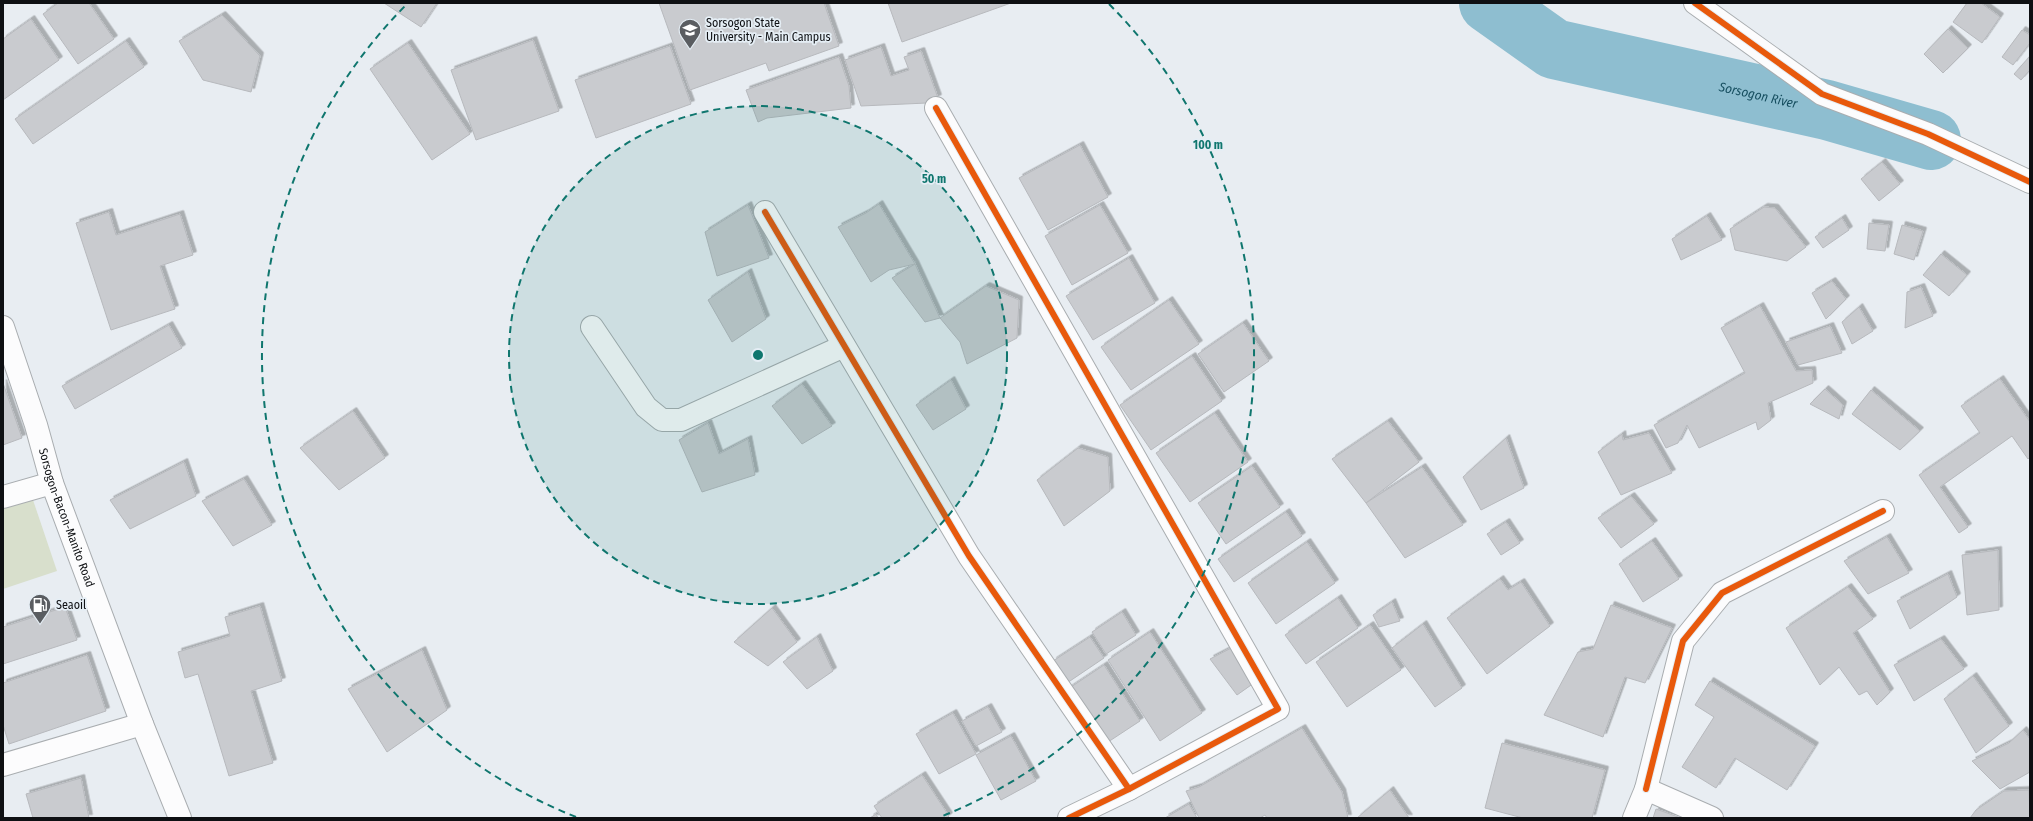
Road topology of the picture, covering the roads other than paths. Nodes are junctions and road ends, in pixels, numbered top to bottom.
1 (1694, 3) edge
2 (936, 108) dead end
3 (2030, 182) edge
4 (765, 212) dead end
5 (3, 327) edge
6 (592, 327) dead end
7 (844, 346) junction
8 (52, 483) junction
9 (3, 497) edge
10 (1883, 511) dead end
11 (142, 724) junction
12 (3, 765) edge
13 (1129, 789) junction
14 (1646, 789) junction
15 (180, 818) edge
16 (1069, 818) edge
17 (1634, 818) edge
18 (1712, 818) edge

1 - 3 street
2 - 13 street
4 - 7 street
5 - 8 street, Sorsogon-Bacon-Manito Road
6 - 7 street
7 - 13 street
8 - 9 street
8 - 11 street, Sorsogon-Bacon-Manito Road
10 - 14 street
11 - 12 street
11 - 15 street, Sorsogon-Bacon-Manito Road
13 - 16 street
14 - 17 street
14 - 18 street

